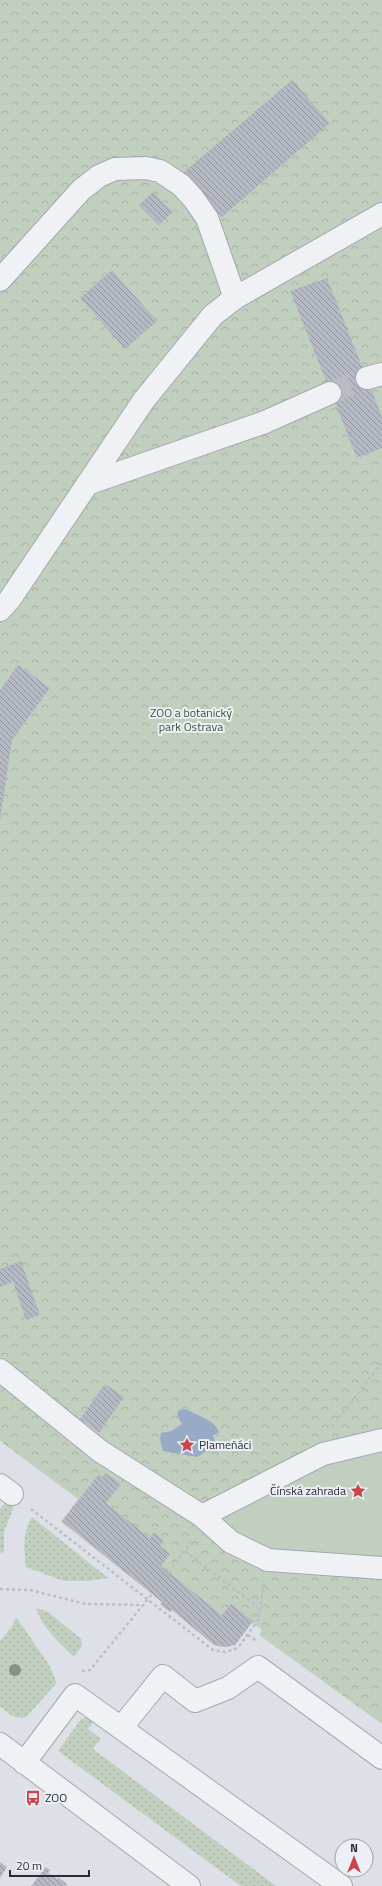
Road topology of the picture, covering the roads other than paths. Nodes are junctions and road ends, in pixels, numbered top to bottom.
1 (382, 214) edge
2 (0, 280) edge
3 (235, 298) junction
4 (330, 393) tunnel mouth
5 (87, 484) junction
6 (0, 610) edge
7 (0, 1370) edge
8 (382, 1440) edge
9 (202, 1516) junction
10 (382, 1568) edge
11 (121, 1728) junction
12 (0, 1744) edge
13 (382, 1758) edge
14 (24, 1763) junction
15 (189, 1886) edge
16 (340, 1886) edge

1 - 3 street
2 - 3 street
3 - 5 street
4 - 5 street
5 - 6 street
7 - 9 street
8 - 9 street
9 - 10 street
11 - 13 street
11 - 14 street
11 - 16 street
12 - 14 street
14 - 15 street

